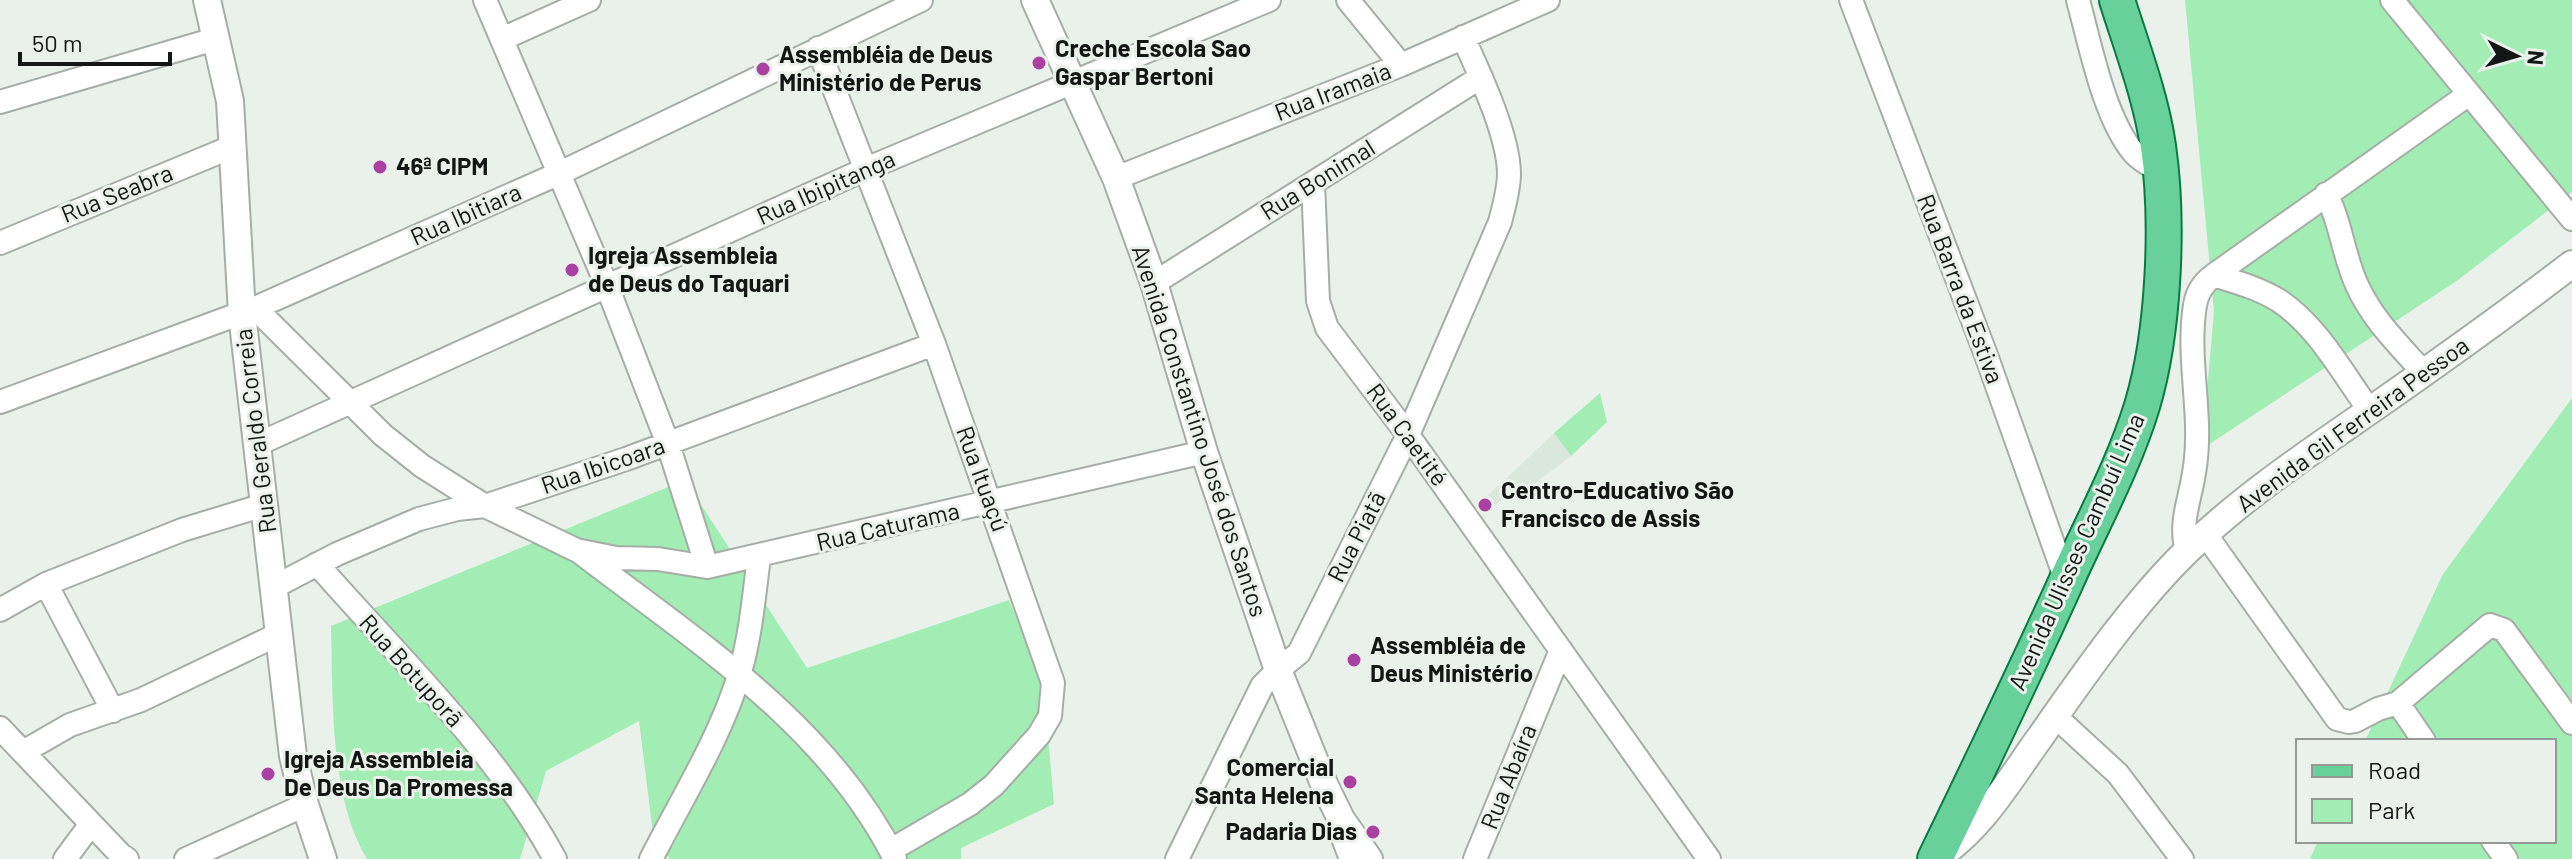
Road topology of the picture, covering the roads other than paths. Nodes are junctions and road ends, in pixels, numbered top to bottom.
1 (207, 0) edge
2 (485, 0) edge
3 (589, 0) edge
4 (921, 0) edge
5 (1035, 0) edge
6 (1269, 0) edge
7 (1348, 0) edge
8 (1548, 0) edge
9 (1851, 0) edge
10 (2078, 0) edge
11 (2117, 0) edge
12 (2392, 0) edge
13 (1463, 37) junction
14 (215, 39) junction
15 (502, 39) junction
16 (818, 48) junction
17 (1401, 65) junction
18 (1481, 77) junction
19 (1072, 83) junction
20 (2469, 94) junction
21 (0, 102) edge
22 (234, 146) junction
23 (866, 169) junction
24 (2159, 170) junction
25 (560, 173) junction
26 (1116, 178) junction
27 (1313, 183) junction
28 (2326, 194) junction
29 (2572, 219) edge
30 (0, 243) edge
31 (2572, 264) edge
32 (2214, 275) junction
33 (1154, 283) junction
34 (607, 286) junction
35 (249, 311) junction
36 (934, 344) junction
37 (2424, 373) junction
38 (0, 402) edge
39 (349, 403) junction
40 (2370, 411) junction
41 (1408, 435) junction
42 (668, 444) junction
43 (256, 445) junction
44 (1204, 452) junction
45 (990, 503) junction
46 (264, 505) junction
47 (485, 506) junction
48 (2196, 543) junction
49 (576, 550) junction
50 (759, 557) junction
51 (317, 564) junction
52 (707, 567) junction
53 (2066, 580) junction
54 (46, 584) junction
55 (274, 587) junction
56 (0, 610) edge
57 (279, 634) junction
58 (1561, 650) junction
59 (1278, 670) junction
60 (740, 674) junction
61 (2398, 703) junction
62 (113, 711) junction
63 (2055, 716) junction
64 (2572, 723) edge
65 (0, 728) edge
66 (2423, 739) edge
67 (23, 752) junction
68 (305, 805) junction
69 (1341, 819) junction
70 (91, 824) junction
71 (1690, 849) edge
72 (893, 854) edge
73 (65, 859) edge
74 (127, 859) edge
75 (186, 859) edge
76 (323, 859) edge
77 (555, 859) edge
78 (651, 859) edge
79 (1177, 859) edge
80 (1351, 859) edge
81 (1369, 859) edge
82 (1475, 859) edge
83 (1709, 859) edge
84 (1935, 859) edge
85 (2182, 859) edge

1 - 14 street, Rua Geraldo Correia
2 - 15 street
3 - 15 street
4 - 16 street, Rua Ibitiara
5 - 19 street, Avenida Constantino José dos Santos
6 - 19 street, Rua Ibipitanga
7 - 17 street
8 - 13 street, Rua Iramaia
9 - 53 street, Rua Barra da Estiva
10 - 24 street
11 - 24 main road, Avenida Ulisses Cambuí Lima
12 - 20 street
13 - 17 street, Rua Iramaia
13 - 18 street, Rua Piatã
14 - 21 street
14 - 22 street, Rua Geraldo Correia
15 - 25 street
16 - 23 street, Rua Ituaçú
16 - 25 street, Rua Ibitiara
17 - 26 street, Rua Iramaia
18 - 27 street, Rua Bonimal
18 - 41 street, Rua Piatã
19 - 23 street, Rua Ibipitanga
19 - 26 street, Avenida Constantino José dos Santos
20 - 28 street
20 - 29 street
22 - 30 street, Rua Seabra
22 - 35 street, Rua Geraldo Correia
23 - 34 street, Rua Ibipitanga
23 - 36 street, Rua Ituaçú
24 - 53 main road, Avenida Ulisses Cambuí Lima
25 - 34 street
25 - 35 street, Rua Ibitiara
26 - 33 street, Avenida Constantino José dos Santos
27 - 33 street, Rua Bonimal
27 - 41 street, Rua Caetité
28 - 32 street
28 - 37 street
31 - 37 street, Avenida Gil Ferreira Pessoa
32 - 40 street
32 - 48 street
33 - 44 street, Avenida Constantino José dos Santos
34 - 39 street, Rua Ibipitanga
34 - 42 street
35 - 38 street, Rua Ibitiara
35 - 39 street
35 - 43 street, Rua Geraldo Correia
36 - 42 street, Rua Ibicoara
36 - 45 street, Rua Ituaçú
37 - 40 street, Avenida Gil Ferreira Pessoa
39 - 43 street, Rua Ibipitanga
39 - 47 street
40 - 48 street, Avenida Gil Ferreira Pessoa
41 - 58 street, Rua Caetité
41 - 59 street, Rua Piatã
42 - 47 street, Rua Ibicoara
42 - 52 street
43 - 46 street, Rua Geraldo Correia
44 - 45 street, Rua Caturama
44 - 59 street, Avenida Constantino José dos Santos
45 - 50 street, Rua Caturama
45 - 72 street, Rua Ituaçú
46 - 54 street
46 - 55 street, Rua Geraldo Correia
47 - 49 street
47 - 51 street, Rua Ibicoara
48 - 61 street
48 - 63 street, Avenida Gil Ferreira Pessoa
49 - 52 street
49 - 60 street
50 - 52 street, Rua Caturama
50 - 60 street
51 - 55 street, Rua Ibicoara
51 - 77 street, Rua Botuporã
53 - 84 main road, Avenida Ulisses Cambuí Lima
54 - 56 street
54 - 62 street
55 - 57 street, Rua Geraldo Correia
57 - 62 street
57 - 68 street, Rua Geraldo Correia
58 - 71 street, Rua Caetité
58 - 82 street, Rua Abaíra
59 - 69 street, Avenida Constantino José dos Santos
59 - 79 street, Rua Piatã
60 - 72 street
60 - 78 street
61 - 64 street
61 - 66 street
62 - 67 street
63 - 84 street, Avenida Gil Ferreira Pessoa
63 - 85 street
65 - 67 street
67 - 70 street
68 - 75 street
68 - 76 street, Rua Geraldo Correia
69 - 80 street
69 - 81 street, Avenida Constantino José dos Santos
70 - 73 street
70 - 74 street
71 - 83 street, Rua Caetité

